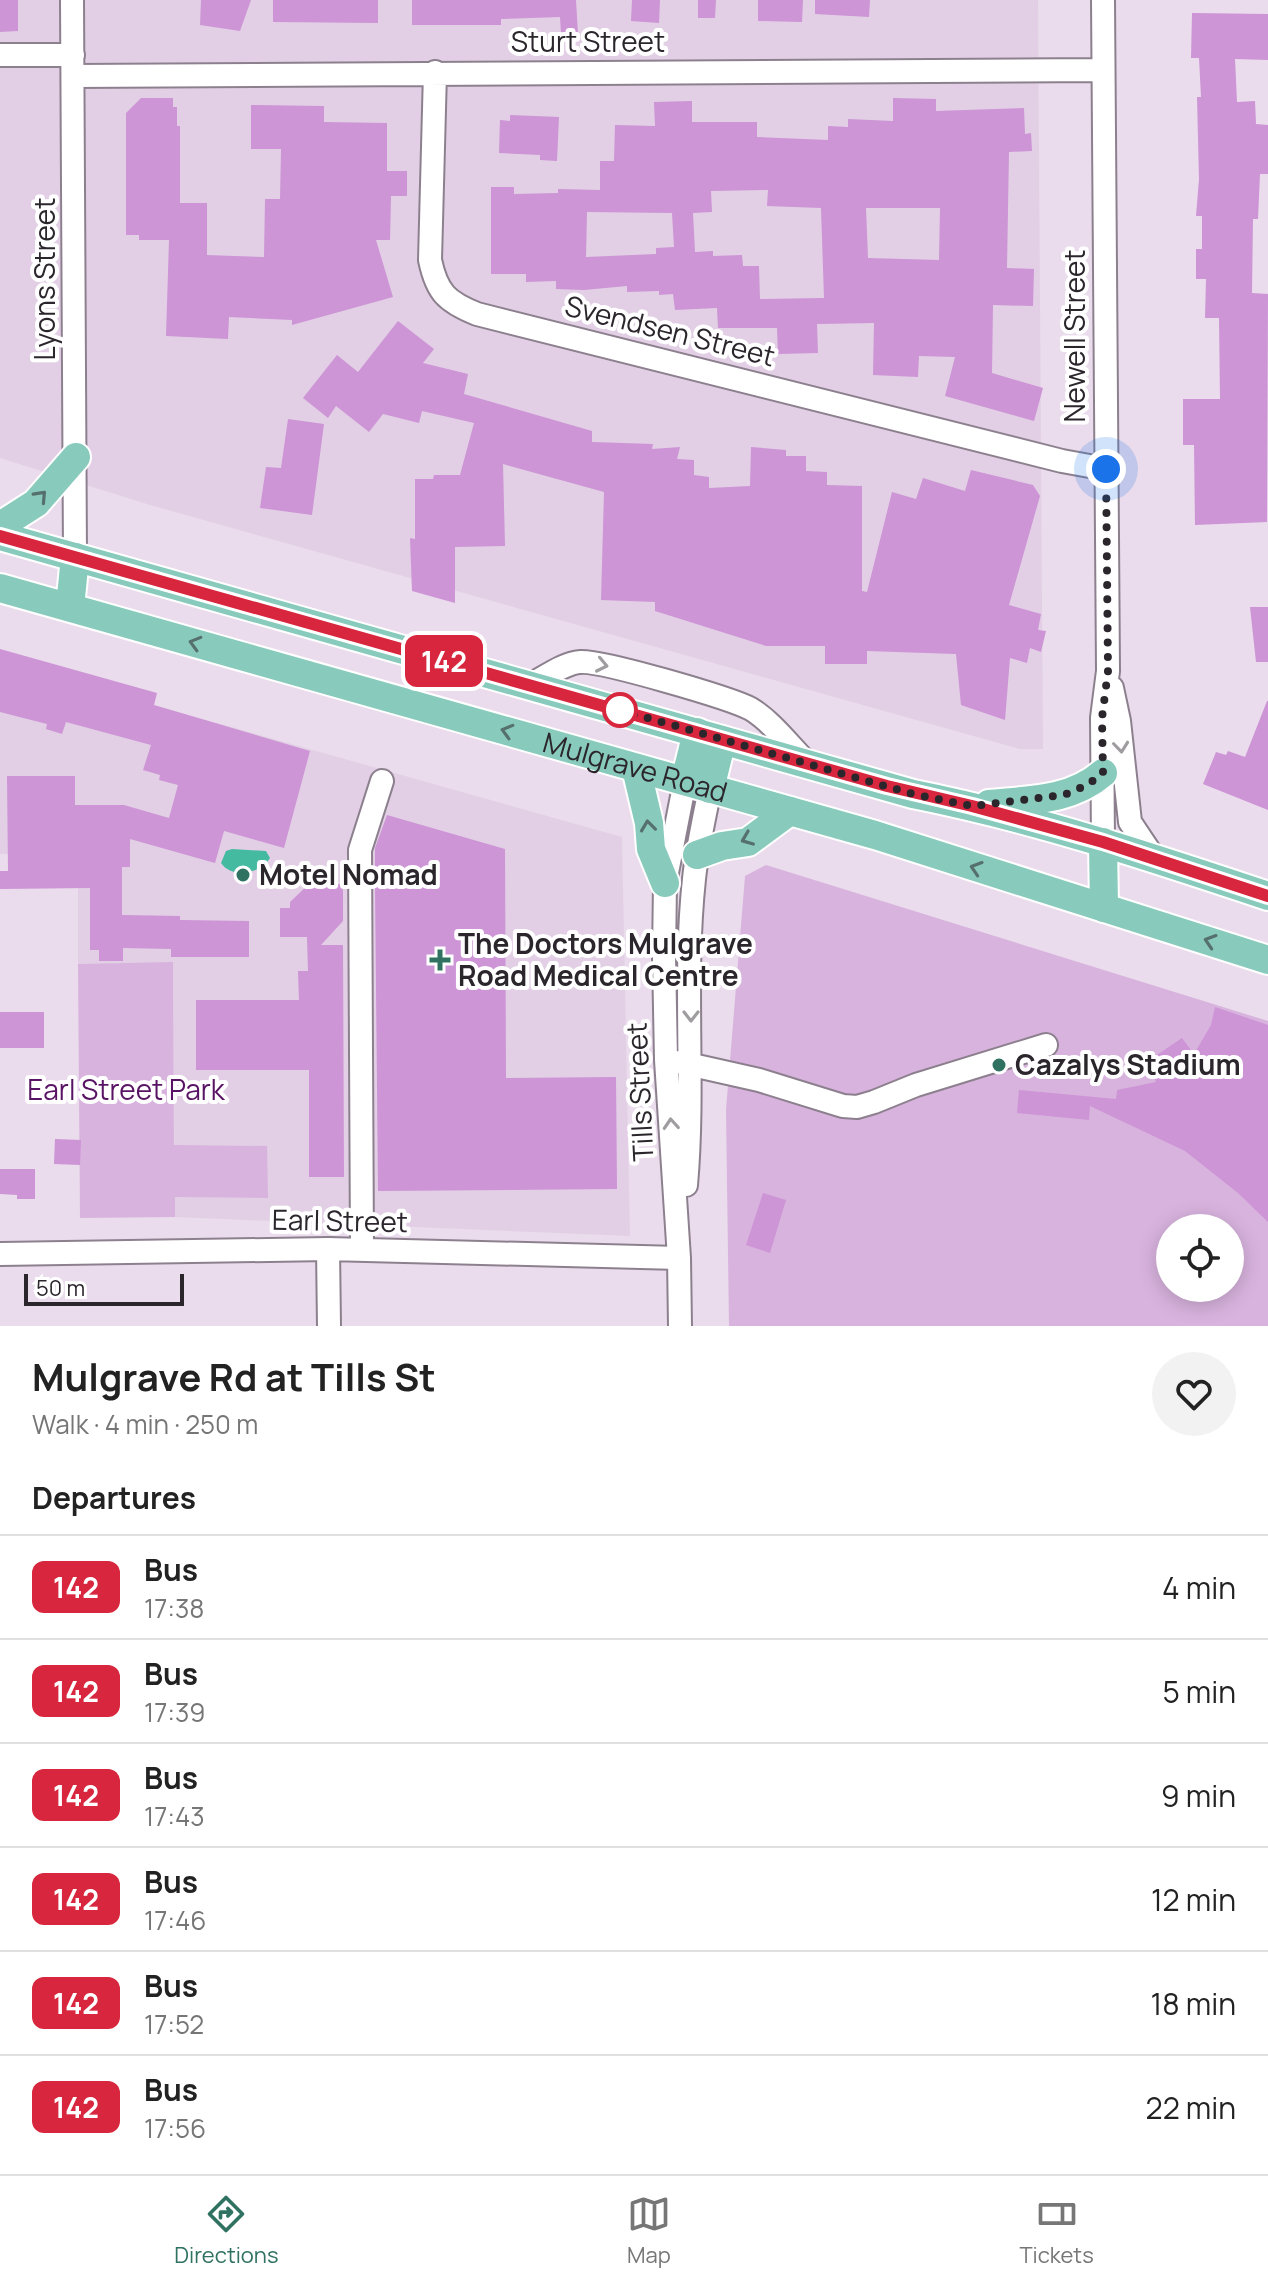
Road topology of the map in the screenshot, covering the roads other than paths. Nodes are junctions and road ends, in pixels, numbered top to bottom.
1 (72, 0) edge
2 (1103, 0) edge
3 (0, 55) edge
4 (73, 66) junction
5 (1103, 70) junction
6 (435, 72) junction
7 (76, 457) junction
8 (1106, 469) junction
9 (0, 526) edge
10 (0, 536) edge
11 (75, 557) junction
12 (0, 588) edge
13 (70, 607) junction
14 (1108, 671) junction
15 (530, 685) junction
16 (710, 736) junction
17 (808, 764) junction
18 (636, 768) junction
19 (1103, 773) junction
20 (382, 781) dead end
21 (698, 785) junction
22 (972, 806) junction
23 (790, 811) junction
24 (1103, 842) junction
25 (697, 855) junction
26 (1154, 858) junction
27 (665, 883) junction
28 (1268, 896) edge
29 (1104, 908) junction
30 (1268, 960) edge
31 (1046, 1045) dead end
32 (666, 1060) junction
33 (691, 1065) junction
34 (328, 1249) junction
35 (362, 1250) junction
36 (0, 1254) edge
37 (679, 1258) junction
38 (329, 1326) edge
39 (680, 1326) edge

1 - 4 street, Lyons Street
2 - 5 street, Newell Street
3 - 4 street, Sturt Street
4 - 6 street, Sturt Street
4 - 7 street, Lyons Street
5 - 6 street, Sturt Street
5 - 8 street, Newell Street
6 - 8 street, Svendsen Street
9 -> 7 main road
7 - 11 street, Lyons Street
8 - 14 street, Newell Street
10 - 11 main road, Mulgrave Road
11 - 13 main road
11 - 15 main road, Mulgrave Road
12 - 13 main road, Mulgrave Road
18 -> 13 main road, Mulgrave Road
14 - 19 street, Newell Street
14 -> 26 street, Newell Street
15 - 16 main road, Mulgrave Road
15 -> 17 street, Mulgrave Road
16 - 17 main road, Mulgrave Road
16 - 21 main road
17 - 22 main road, Mulgrave Road
18 - 21 main road, Mulgrave Road
27 -> 18 main road
19 - 22 main road
19 - 24 street, Newell Street
20 - 35 street
21 - 23 main road, Mulgrave Road
21 - 25 street, Tills Street
21 - 27 street, Tills Street
22 - 24 main road, Mulgrave Road
23 -> 25 main road
29 -> 23 main road, Mulgrave Road
24 - 26 main road, Mulgrave Road
24 - 29 main road
25 -> 33 street, Tills Street
26 - 28 main road, Mulgrave Road
27 - 32 street, Tills Street
30 -> 29 main road, Mulgrave Road
31 - 33 street
32 - 33 street
37 -> 32 street, Tills Street
33 - 37 street, Tills Street
34 - 35 street, Earl Street
34 - 36 street, Earl Street
34 - 38 street
35 - 37 street, Earl Street
37 - 39 street, Tills Street

